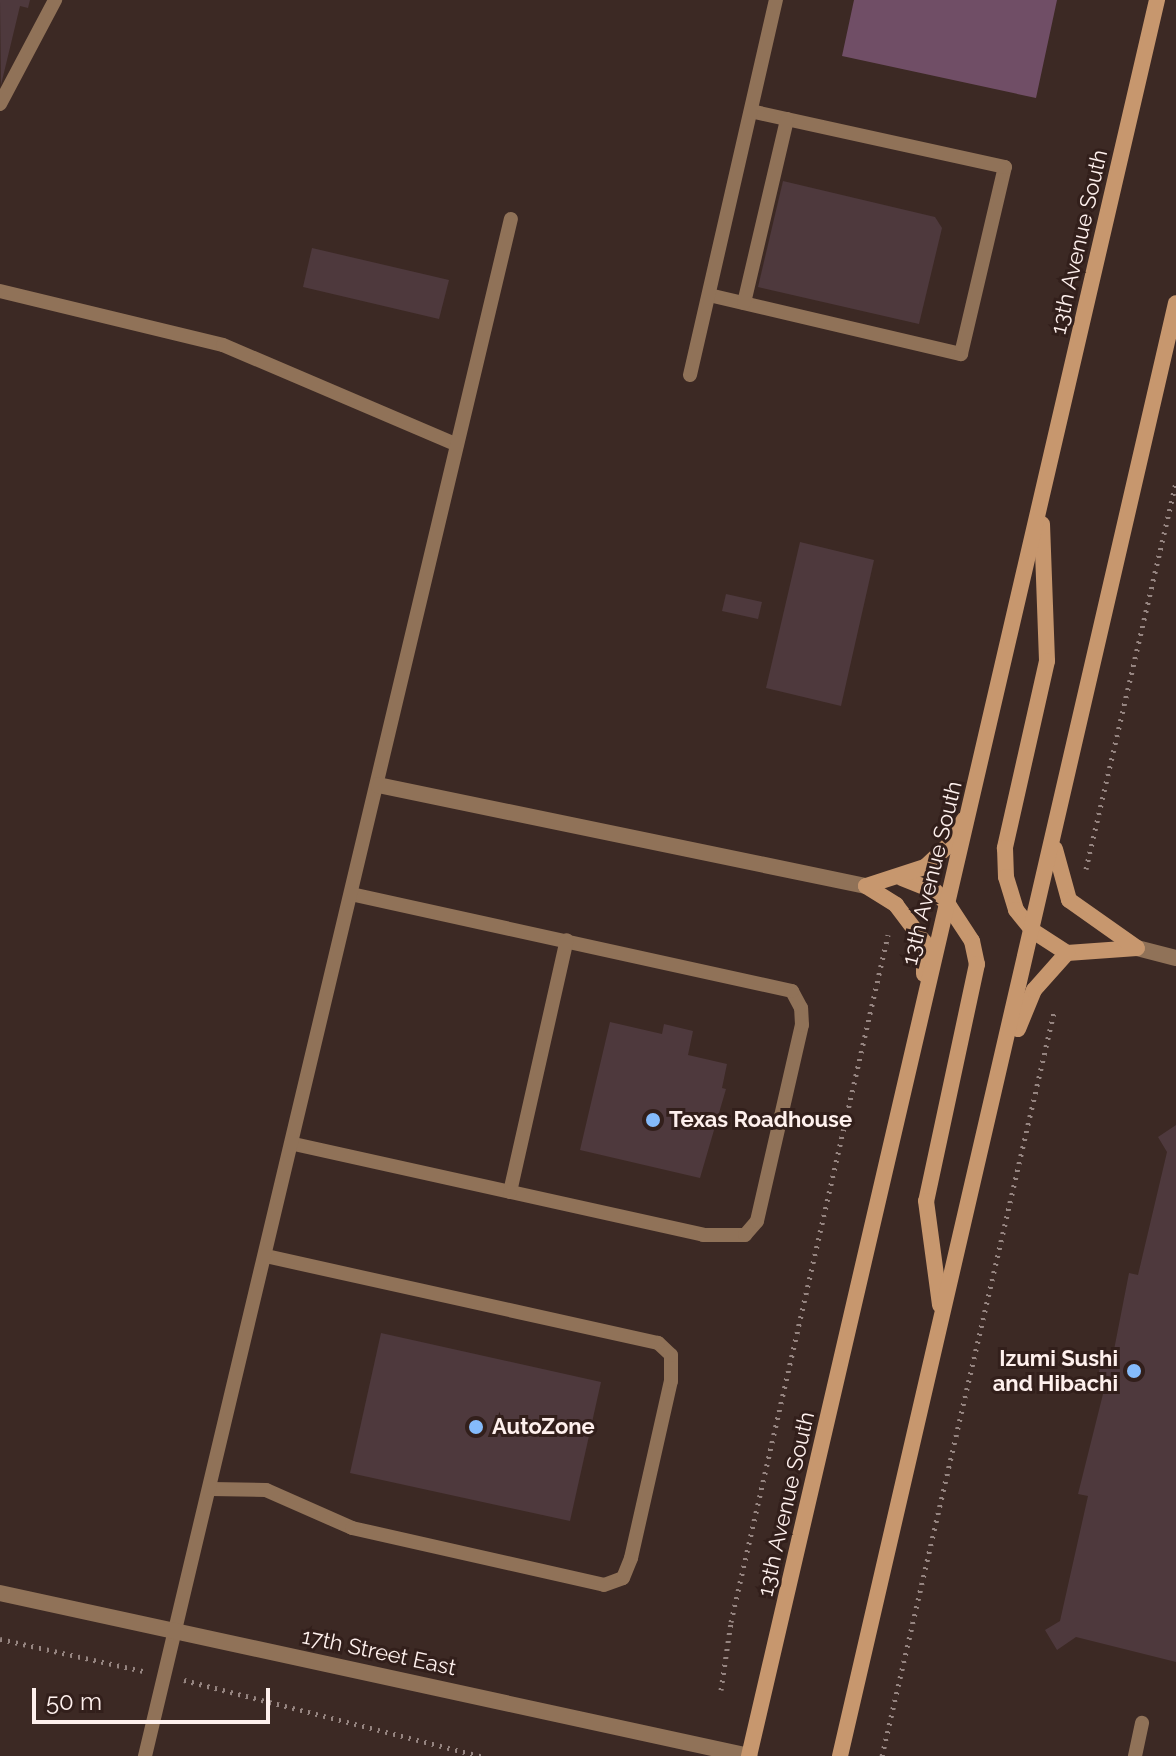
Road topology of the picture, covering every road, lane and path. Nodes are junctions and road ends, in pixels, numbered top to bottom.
1 (55, 0) edge
2 (776, 0) edge
3 (1157, 0) edge
4 (0, 104) edge
5 (751, 111) junction
6 (787, 119) junction
7 (511, 219) dead end
8 (0, 291) edge
9 (709, 295) junction
10 (744, 303) junction
11 (1176, 303) edge
12 (690, 375) dead end
13 (457, 445) junction
14 (1176, 481) edge
15 (1042, 502) junction
16 (378, 785) junction
17 (971, 808) junction
18 (1054, 836) junction
19 (902, 878) junction
20 (1084, 881) dead end
21 (866, 886) junction
22 (352, 894) junction
23 (949, 906) junction
24 (889, 930) dead end
25 (1033, 931) junction
26 (567, 940) junction
27 (1137, 948) junction
28 (1067, 953) junction
29 (1176, 958) edge
30 (1058, 995) dead end
31 (923, 999) junction
32 (998, 1079) junction
33 (294, 1144) junction
34 (510, 1192) junction
35 (267, 1256) junction
36 (941, 1319) junction
37 (211, 1489) junction
38 (0, 1593) edge
39 (176, 1631) junction
40 (0, 1639) edge
41 (165, 1676) junction
42 (721, 1690) dead end
43 (1142, 1723) dead end
44 (145, 1756) edge
45 (481, 1756) edge
46 (749, 1756) edge
47 (840, 1756) edge
48 (882, 1756) edge
49 (1135, 1756) edge

1 - 4 lane
2 - 5 lane
3 - 15 main road, 13th Avenue South
5 - 6 lane
5 - 9 lane
6 - 10 lane
6 - 10 lane
7 - 13 lane
8 - 13 lane
9 - 10 lane
9 - 12 lane
11 - 18 main road
13 - 16 lane
14 - 20 path
15 - 17 main road, 13th Avenue South
15 - 25 main road
16 - 21 street
16 - 22 lane
17 - 19 main road
17 - 23 main road, 13th Avenue South
18 - 25 main road
18 - 27 main road
19 - 21 main road
19 - 23 main road
21 - 31 main road
22 - 26 lane
22 - 33 lane
23 - 31 main road, 13th Avenue South
23 - 36 main road
24 - 42 path
25 - 28 main road
25 - 32 main road
26 - 34 lane
26 - 34 lane
27 - 28 main road
27 - 29 street
28 - 32 main road
30 - 48 path
31 - 46 main road, 13th Avenue South
32 - 36 main road
33 - 34 lane
33 - 35 lane
35 - 37 lane
35 - 37 lane
36 - 47 main road
37 - 39 lane
38 - 39 street, 17th Street East
39 - 41 lane
39 - 46 street, 17th Street East
40 - 41 path
41 - 44 lane
41 - 45 path
43 - 49 lane

